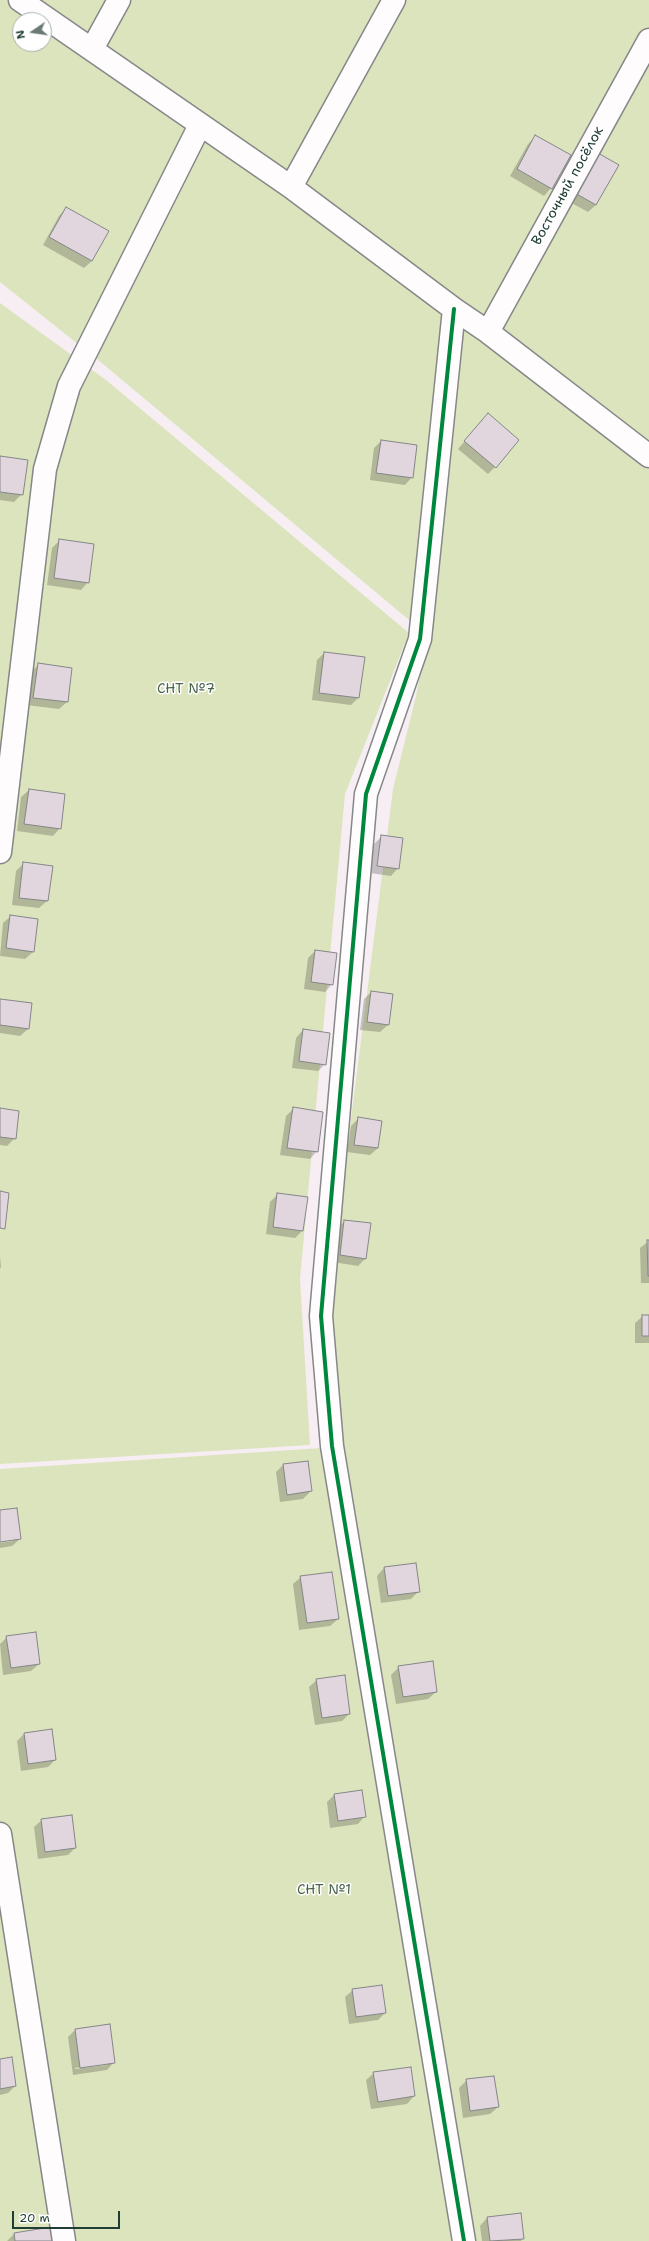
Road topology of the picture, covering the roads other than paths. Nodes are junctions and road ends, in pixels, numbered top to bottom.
1 (20, 0) edge
2 (119, 0) edge
3 (394, 0) edge
4 (649, 40) edge
5 (92, 49) junction
6 (200, 125) junction
7 (291, 187) junction
8 (454, 309) junction
9 (488, 332) junction
10 (649, 456) edge
11 (0, 852) edge
12 (0, 1834) edge
13 (64, 2241) edge
14 (464, 2241) edge

1 - 5 street
2 - 5 street
3 - 7 street
4 - 9 street, Восточный посёлок
5 - 6 street
6 - 7 street
6 - 11 street
7 - 8 street
8 - 9 street
8 - 14 street
9 - 10 street
12 - 13 street

